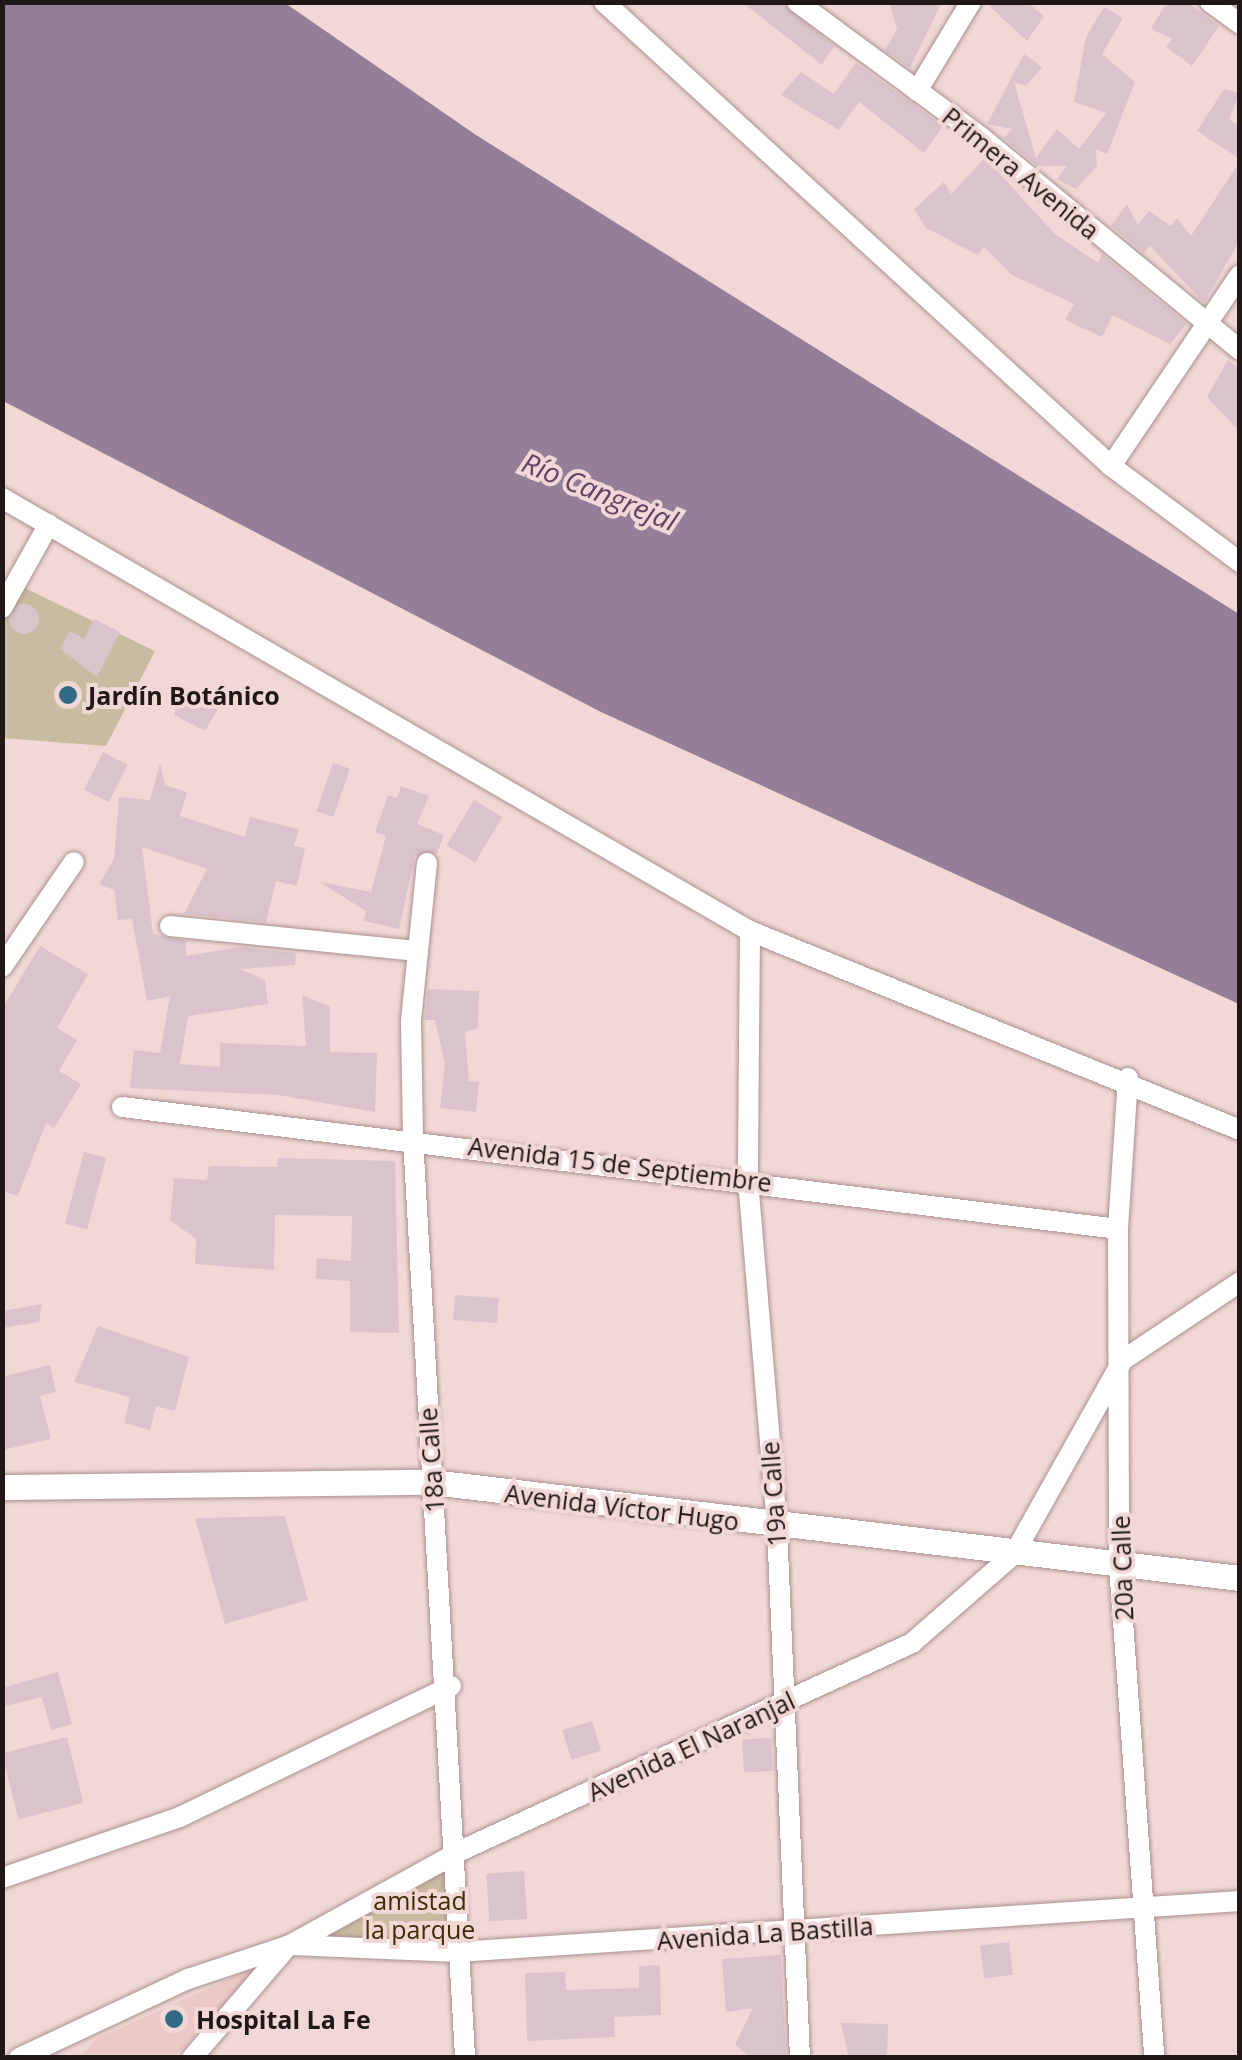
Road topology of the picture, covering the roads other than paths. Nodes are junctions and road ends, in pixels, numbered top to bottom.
1 (604, 2) edge
2 (797, 2) edge
3 (971, 2) edge
4 (1210, 2) edge
5 (1240, 24) edge
6 (917, 90) junction
7 (1240, 276) edge
8 (1208, 325) junction
9 (1240, 350) edge
10 (1112, 466) junction
11 (2, 498) edge
12 (49, 524) junction
13 (1240, 562) edge
14 (2, 608) edge
15 (74, 862) dead end
16 (428, 863) dead end
17 (170, 926) dead end
18 (750, 932) junction
19 (418, 951) junction
20 (2, 967) edge
21 (1128, 1078) junction
22 (122, 1107) dead end
23 (1240, 1130) edge
24 (414, 1138) junction
25 (748, 1180) junction
26 (1118, 1229) junction
27 (1240, 1282) edge
28 (1124, 1360) junction
29 (432, 1482) junction
30 (2, 1486) edge
31 (777, 1527) junction
32 (1014, 1554) junction
33 (1119, 1565) junction
34 (1240, 1578) edge
35 (451, 1686) junction
36 (778, 1706) junction
37 (460, 1851) junction
38 (2, 1878) edge
39 (1240, 1901) edge
40 (1146, 1907) junction
41 (792, 1932) junction
42 (290, 1945) junction
43 (457, 1952) junction
44 (89, 2030) junction
45 (19, 2058) edge
46 (56, 2058) edge
47 (192, 2058) edge
48 (465, 2058) edge
49 (800, 2058) edge
50 (1154, 2058) edge

1 - 10 street
2 - 6 street, Primera Avenida
3 - 6 street
4 - 5 street
6 - 8 street, Primera Avenida
7 - 8 street
8 - 9 street, Primera Avenida
8 - 10 street
10 - 13 street
11 - 12 street
12 - 14 street
12 - 18 street
15 - 20 street
16 - 19 street, 18a Calle
17 - 19 street
18 - 21 street
18 - 25 street, 19a Calle
19 - 24 street, 18a Calle
21 - 23 street
21 - 26 street, 20a Calle
22 - 24 street, Avenida 15 de Septiembre
24 - 25 street, Avenida 15 de Septiembre
24 - 29 street, 18a Calle
25 - 26 street, Avenida 15 de Septiembre
25 - 31 street, 19a Calle
26 - 28 street, 20a Calle
27 - 28 street, Avenida El Naranjal
28 - 32 street, Avenida El Naranjal
28 - 33 street, 20a Calle
29 - 30 street, Avenida Víctor Hugo
29 - 31 street, Avenida Víctor Hugo
29 - 35 street, 18a Calle
31 - 32 street, Avenida Víctor Hugo
31 - 36 street, 19a Calle
32 - 33 street, Avenida Víctor Hugo
32 - 36 street, Avenida El Naranjal
33 - 34 street, Avenida Víctor Hugo
33 - 40 street, 20a Calle
35 - 37 street, 18a Calle
35 - 38 street
36 - 37 street, Avenida El Naranjal
36 - 41 street, 19a Calle
37 - 42 street, Avenida El Naranjal
37 - 43 street, 18a Calle
39 - 40 street, Avenida La Bastilla
40 - 41 street, Avenida La Bastilla
40 - 50 street, 20a Calle
41 - 43 street, Avenida La Bastilla
41 - 49 street, 19a Calle
42 - 43 street, Avenida La Bastilla
42 - 44 street, Avenida El Naranjal
42 - 47 street
43 - 48 street, 18a Calle
44 - 45 street, Avenida El Naranjal
44 - 46 street

